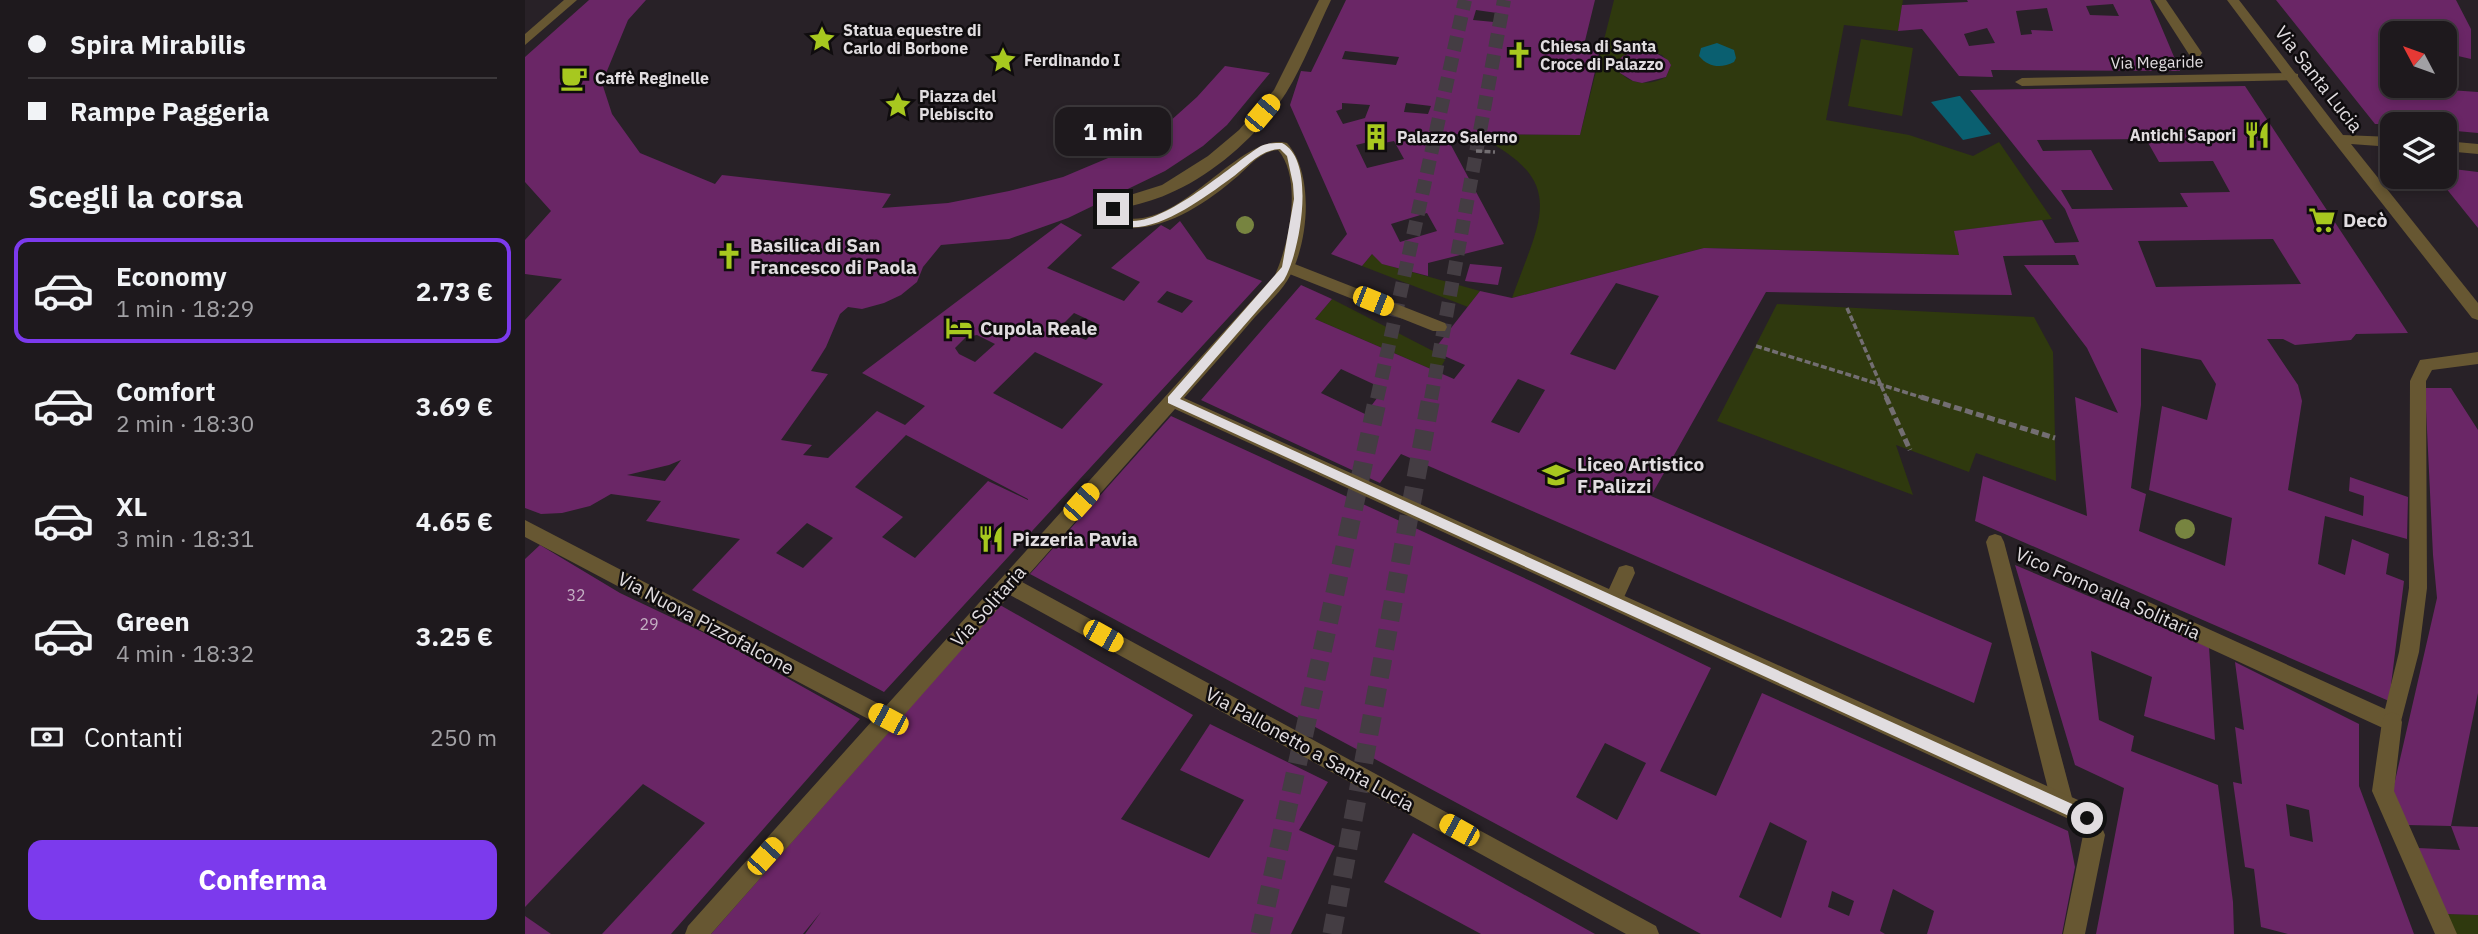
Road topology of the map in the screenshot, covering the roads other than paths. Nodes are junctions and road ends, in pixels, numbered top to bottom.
1 (571, 0) edge
2 (1325, 0) edge
3 (2159, 0) edge
4 (2233, 0) edge
5 (525, 41) edge
6 (2195, 53) dead end
7 (2293, 78) junction
8 (2022, 82) dead end
9 (2341, 139) junction
10 (2380, 141) edge
11 (2457, 147) edge
12 (2478, 149) edge
13 (1284, 272) junction
14 (2478, 314) edge
15 (1439, 327) dead end
16 (2478, 358) edge
17 (1172, 400) junction
18 (530, 537) edge
19 (1995, 542) road end
20 (1626, 573) dead end
21 (1008, 584) junction
22 (1613, 600) junction
23 (2144, 609) road end
24 (888, 719) junction
25 (2392, 722) junction
26 (2063, 805) junction
27 (696, 934) edge
28 (1649, 934) edge
29 (2074, 934) edge
30 (2446, 934) edge

1 - 5 street
2 - 13 street
3 - 6 street
4 - 7 street, Via Santa Lucia
7 - 8 street, Via Megaride
7 - 9 street, Via Santa Lucia
9 - 10 street
9 - 14 street, Via Santa Lucia
11 - 12 street
13 - 15 street
13 - 17 street, Via Solitaria
16 - 25 street
17 - 21 street, Via Solitaria
17 - 22 street
18 - 24 street, Via Nuova Pizzofalcone
19 - 26 street, Vico Forno alla Solitaria
20 - 22 street
21 - 24 street, Via Solitaria
21 - 28 street, Via Pallonetto a Santa Lucia
22 - 26 street
23 - 25 street, Vico Forno alla Solitaria
24 - 27 street, Via Solitaria
25 - 30 street
26 - 29 street

